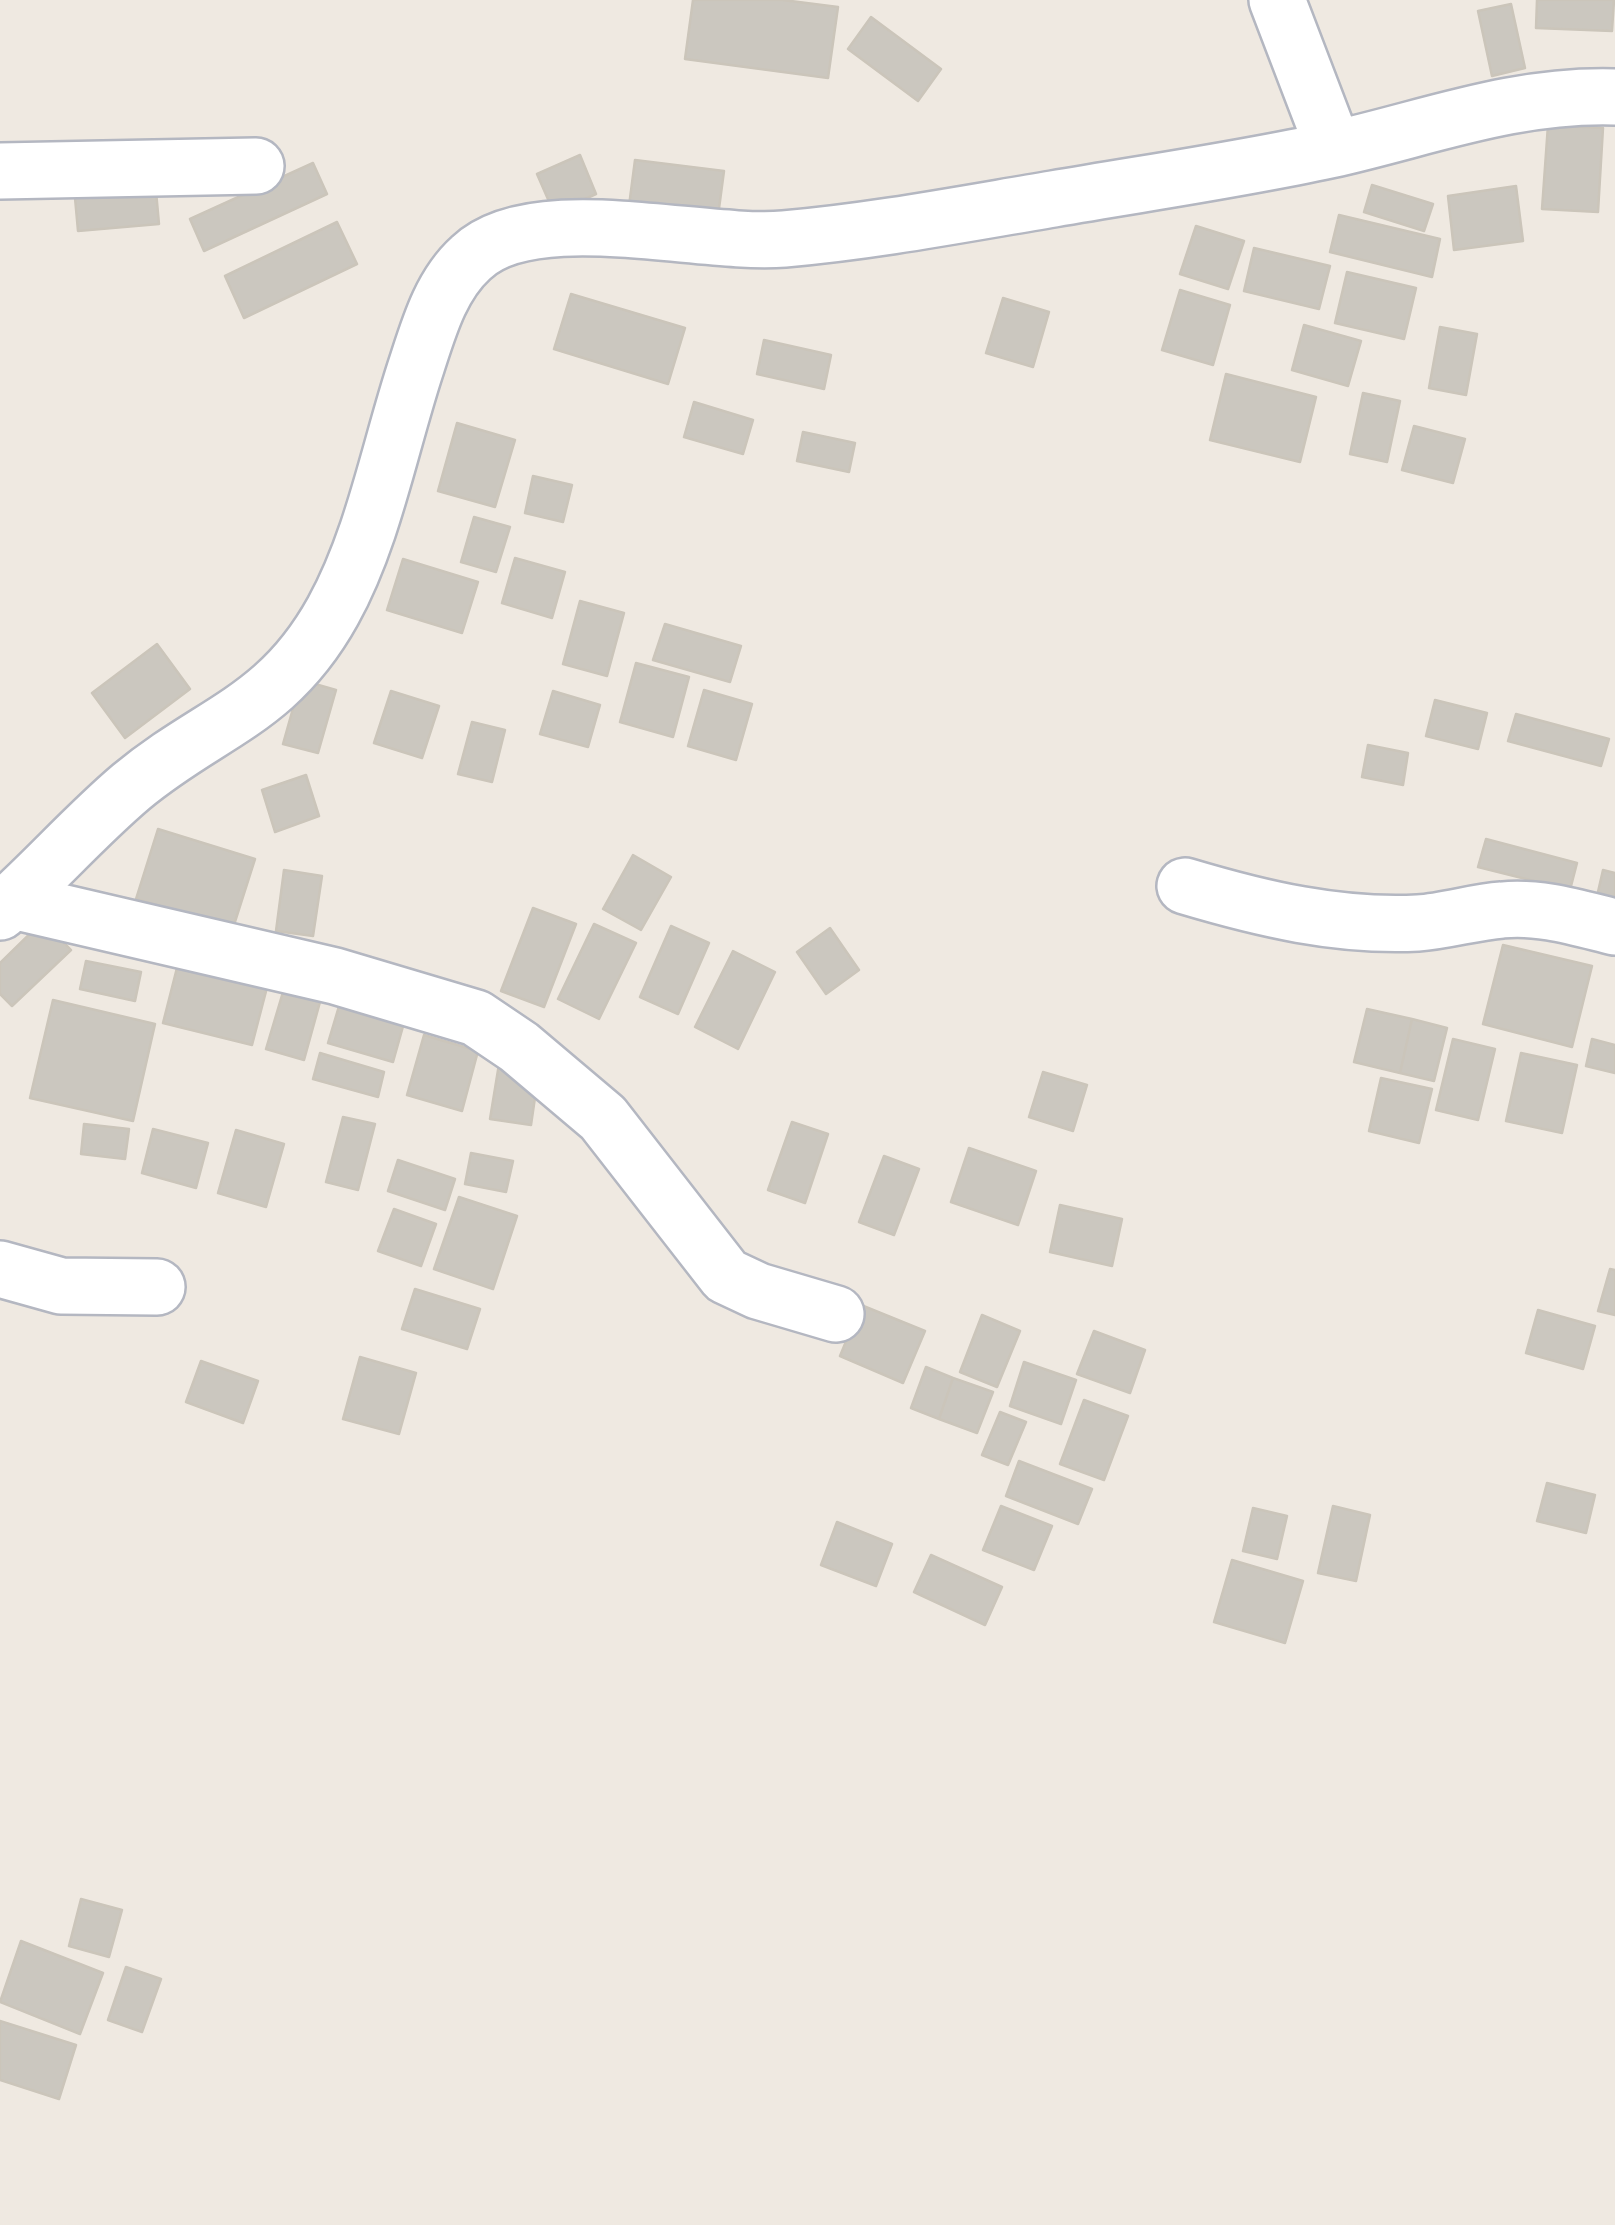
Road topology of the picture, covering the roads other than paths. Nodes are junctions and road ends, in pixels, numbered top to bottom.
1 (1277, 0) edge
2 (1615, 97) edge
3 (1334, 149) junction
4 (256, 166) dead end
5 (0, 171) edge
6 (1185, 886) dead end
7 (6, 906) edge
8 (1615, 927) edge
9 (0, 1270) edge
10 (157, 1286) dead end
11 (836, 1314) dead end

1 - 3 street
2 - 3 street
3 - 7 street
4 - 5 street
6 - 8 street
7 - 11 street
9 - 10 street

